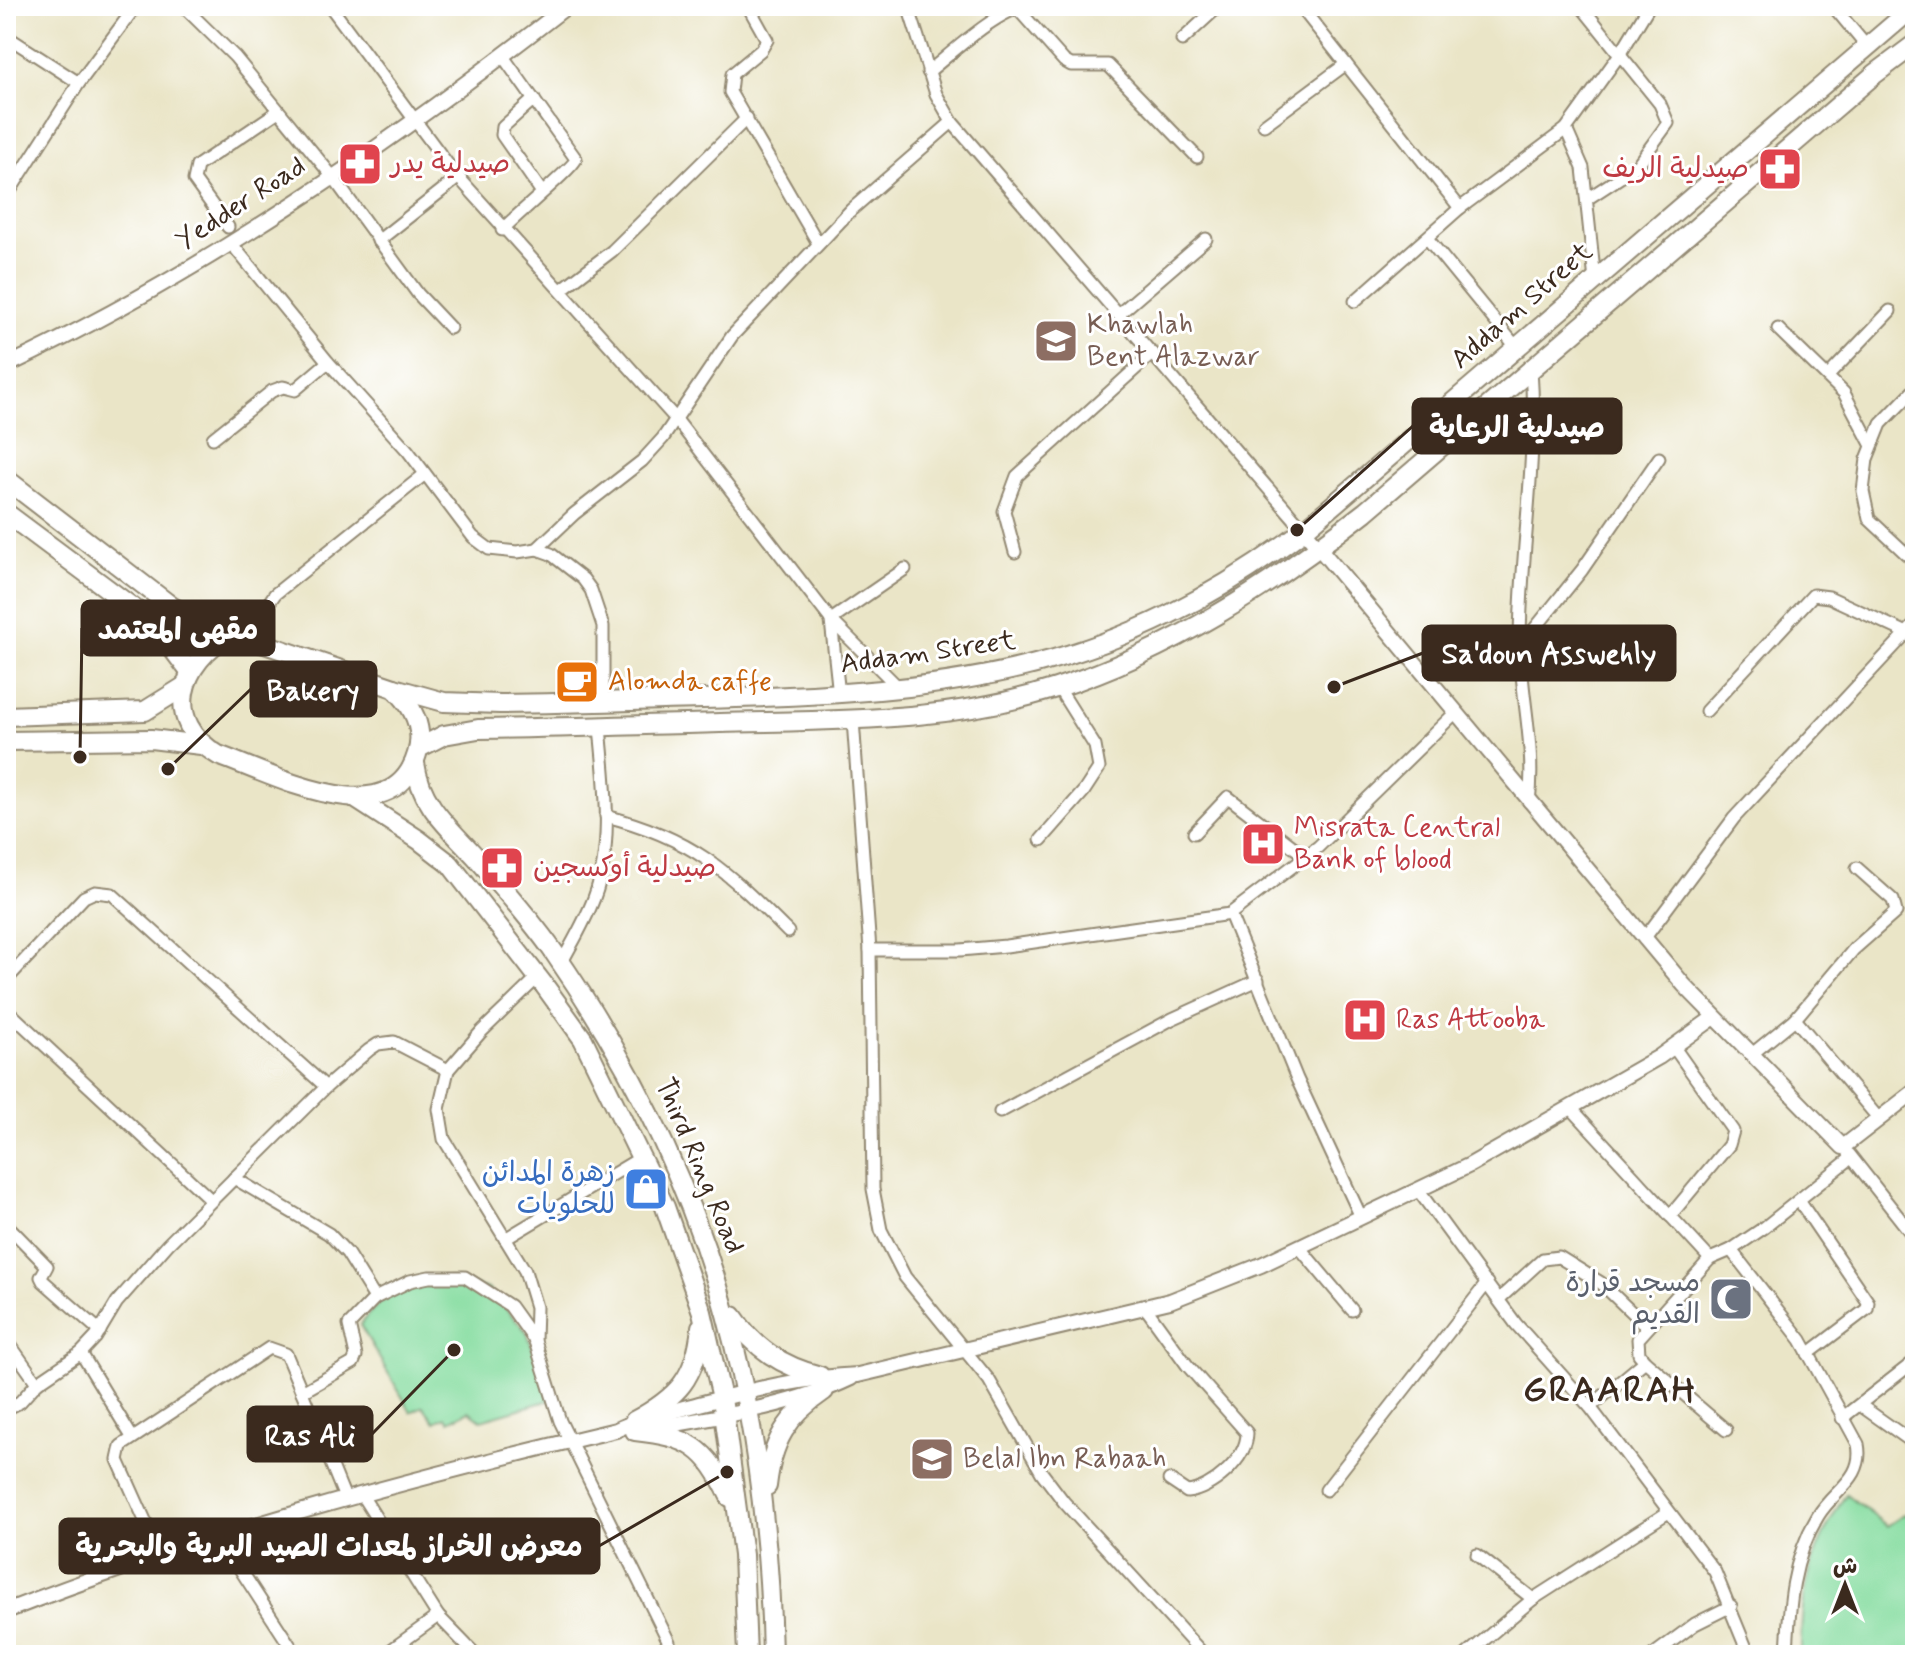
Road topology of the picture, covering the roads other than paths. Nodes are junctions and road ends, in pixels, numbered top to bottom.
1 (136, 6) edge
2 (183, 6) edge
3 (330, 6) edge
4 (567, 6) edge
5 (748, 6) edge
6 (908, 6) edge
7 (1219, 6) edge
8 (1300, 6) edge
9 (1581, 6) edge
10 (1649, 6) edge
11 (1833, 6) edge
12 (1021, 7) edge
13 (1911, 8) edge
14 (6, 36) edge
15 (1182, 40) dead end
16 (1915, 44) edge
17 (1867, 47) junction
18 (1620, 54) junction
19 (502, 55) junction
20 (1346, 64) junction
21 (928, 72) junction
22 (79, 83) junction
23 (534, 99) junction
24 (277, 112) junction
25 (747, 118) junction
26 (414, 120) junction
27 (952, 122) junction
28 (1264, 125) dead end
29 (1566, 129) junction
30 (1197, 157) dead end
31 (332, 176) junction
32 (459, 177) junction
33 (541, 191) junction
34 (6, 197) edge
35 (1587, 199) junction
36 (1460, 208) junction
37 (228, 227) dead end
38 (502, 230) junction
39 (1427, 238) junction
40 (1206, 239) dead end
41 (378, 241) junction
42 (231, 243) junction
43 (818, 243) junction
44 (1595, 281) junction
45 (561, 290) junction
46 (1355, 301) dead end
47 (1890, 311) dead end
48 (1119, 314) junction
49 (450, 328) dead end
50 (1778, 329) dead end
51 (1517, 348) junction
52 (1153, 353) junction
53 (328, 362) junction
54 (6, 366) edge
55 (1531, 369) junction
56 (1829, 375) junction
57 (1915, 389) edge
58 (675, 418) junction
59 (213, 438) dead end
60 (1871, 444) junction
61 (1659, 458) dead end
62 (425, 474) junction
63 (6, 479) edge
64 (6, 513) edge
65 (1304, 530) junction
66 (1319, 548) junction
67 (537, 549) junction
68 (1015, 552) dead end
69 (1915, 562) edge
70 (905, 569) dead end
71 (831, 620) junction
72 (1911, 628) edge
73 (231, 634) junction
74 (251, 638) junction
75 (1520, 647) junction
76 (187, 679) junction
77 (1058, 687) junction
78 (394, 688) junction
79 (901, 690) junction
80 (839, 695) junction
81 (603, 700) junction
82 (1706, 711) dead end
83 (1455, 713) junction
84 (6, 716) edge
85 (853, 720) junction
86 (600, 727) junction
87 (6, 741) edge
88 (201, 745) junction
89 (417, 756) junction
90 (356, 799) junction
91 (1529, 803) junction
92 (606, 816) junction
93 (1194, 833) dead end
94 (1041, 840) dead end
95 (1305, 856) junction
96 (1857, 868) dead end
97 (1230, 914) junction
98 (788, 932) dead end
99 (1644, 939) junction
100 (870, 950) junction
101 (561, 964) junction
102 (537, 978) junction
103 (6, 980) edge
104 (1258, 980) junction
105 (6, 1009) edge
106 (1713, 1018) junction
107 (1795, 1019) junction
108 (1673, 1046) junction
109 (1752, 1054) junction
110 (448, 1070) junction
111 (326, 1087) junction
112 (1915, 1091) edge
113 (1572, 1109) junction
114 (1000, 1112) dead end
115 (1879, 1119) junction
116 (1847, 1153) junction
117 (642, 1157) junction
118 (234, 1178) junction
119 (1418, 1190) junction
120 (211, 1200) junction
121 (1800, 1202) junction
122 (1670, 1216) junction
123 (1361, 1217) junction
124 (6, 1224) edge
125 (702, 1236) junction
126 (1915, 1238) edge
127 (505, 1239) junction
128 (681, 1245) junction
129 (1299, 1247) junction
130 (1731, 1250) junction
131 (1710, 1259) junction
132 (1487, 1283) junction
133 (375, 1298) junction
134 (1499, 1299) junction
135 (726, 1305) junction
136 (1145, 1307) junction
137 (1352, 1310) dead end
138 (702, 1312) junction
139 (1647, 1327) junction
140 (100, 1331) junction
141 (6, 1339) edge
142 (535, 1341) junction
143 (963, 1349) junction
144 (81, 1353) junction
145 (1808, 1354) junction
146 (1645, 1361) junction
147 (1915, 1361) edge
148 (37, 1383) junction
149 (822, 1384) junction
150 (302, 1392) junction
151 (749, 1401) junction
152 (1860, 1405) junction
153 (723, 1407) junction
154 (1590, 1407) junction
155 (6, 1409) edge
156 (1842, 1418) junction
157 (629, 1428) junction
158 (1726, 1430) dead end
159 (132, 1437) junction
160 (569, 1441) junction
161 (1915, 1444) edge
162 (1169, 1480) dead end
163 (1326, 1490) dead end
164 (361, 1494) junction
165 (345, 1498) junction
166 (765, 1512) junction
167 (738, 1513) junction
168 (1667, 1513) junction
169 (218, 1535) junction
170 (1477, 1555) dead end
171 (161, 1556) junction
172 (1533, 1599) junction
173 (1731, 1606) junction
174 (6, 1611) edge
175 (438, 1616) junction
176 (296, 1655) edge
177 (384, 1655) edge
178 (476, 1655) edge
179 (659, 1655) edge
180 (747, 1655) edge
181 (772, 1655) edge
182 (1204, 1655) edge
183 (1466, 1655) edge
184 (1653, 1655) edge
185 (1749, 1655) edge
186 (1787, 1655) edge

1 - 22 street
2 - 24 street
3 - 26 street
4 - 19 street, Yedder Road
5 - 25 street
6 - 21 street
7 - 15 street
8 - 20 street
9 - 18 street
10 - 18 street
11 - 17 street
12 - 21 street
12 - 30 street
13 - 17 main road, Addam Street
14 - 22 street
16 - 55 main road, Addam Street
17 - 44 main road, Addam Street
18 - 29 street
18 - 35 street
19 - 23 street
19 - 26 street, Yedder Road
20 - 28 street
20 - 36 street
21 - 27 street
22 - 34 street
23 - 33 street
23 - 33 street
24 - 31 street
24 - 37 street
25 - 43 street
25 - 45 street
26 - 31 street, Yedder Road
26 - 32 street
27 - 43 street
27 - 48 street
29 - 35 street
29 - 36 street
31 - 41 street
31 - 42 street, Yedder Road
32 - 38 street
32 - 41 street
33 - 38 street
35 - 44 street
36 - 39 street
38 - 45 street
39 - 46 street
39 - 51 street
40 - 48 street
41 - 49 street
42 - 53 street
42 - 54 street, Yedder Road
43 - 58 street
44 - 51 main road, Addam Street
45 - 58 street
47 - 56 street
48 - 52 street
50 - 56 street
51 - 65 main road, Addam Street
52 - 65 street
52 - 68 street
53 - 59 street
53 - 62 street
55 - 66 main road, Addam Street
55 - 75 street
56 - 60 street
57 - 60 street
58 - 67 street
58 - 71 street
60 - 69 street
61 - 75 street
62 - 67 street
62 - 74 street
63 - 73 main road
64 - 76 main road
65 - 66 street
65 - 79 main road, Addam Street
66 - 77 main road, Addam Street
66 - 83 street
67 - 81 street
70 - 71 street
71 - 79 street
71 - 80 street
72 - 82 street
72 - 99 street
73 - 74 main road, Addam Street
73 - 76 main road
74 - 78 main road, Addam Street
75 - 91 street
76 - 84 main road
76 - 88 main road
77 - 85 main road, Addam Street
77 - 94 street
78 - 81 main road, Addam Street
78 - 89 main road, Third Ring Road
79 - 80 main road, Addam Street
80 - 81 main road, Addam Street
83 - 91 street
83 - 95 street
85 - 86 main road, Addam Street
85 - 100 street
86 - 89 main road, Addam Street
86 - 92 street
87 - 88 main road
88 - 90 main road
89 - 90 main road
89 - 101 main road, Third Ring Road
90 - 102 main road, Third Ring Road
91 - 99 street
92 - 98 street
92 - 101 street
93 - 95 street
95 - 97 street
96 - 107 street
97 - 100 street
97 - 104 street
99 - 106 street
100 - 143 street
101 - 125 main road, Third Ring Road
102 - 110 street
102 - 117 main road, Third Ring Road
103 - 111 street
104 - 114 street
104 - 123 street
105 - 120 street
106 - 108 street
106 - 109 street
107 - 109 street
107 - 115 street
108 - 113 street
108 - 122 street
109 - 116 street
110 - 111 street
110 - 127 street
111 - 118 street
112 - 115 street
113 - 119 street
113 - 122 street
115 - 116 street
116 - 121 street
116 - 126 street
117 - 127 street
117 - 128 main road, Third Ring Road
118 - 120 street
118 - 133 street
119 - 123 street
119 - 132 street
120 - 140 street
121 - 130 street
121 - 145 street
122 - 131 street
123 - 129 street
124 - 140 street
125 - 128 main road
125 - 135 main road, Third Ring Road
127 - 142 street
128 - 138 main road, Third Ring Road
129 - 136 street
129 - 137 street
130 - 131 street
130 - 145 street
131 - 139 street
132 - 134 street
132 - 163 street
133 - 142 street
133 - 150 street
134 - 139 street
134 - 154 street
135 - 149 main road
135 - 151 main road, Third Ring Road
136 - 143 street
136 - 162 street
138 - 153 main road, Third Ring Road
138 - 157 main road
139 - 146 street
140 - 144 street
141 - 148 street
142 - 160 street
143 - 149 street
143 - 182 street
144 - 148 street
144 - 159 street
145 - 156 street
146 - 154 street
146 - 158 street
147 - 152 street
148 - 155 street
149 - 151 street
149 - 166 main road
150 - 159 street
150 - 165 street
151 - 153 street
151 - 166 main road, Third Ring Road
152 - 156 street
152 - 161 street
153 - 157 street
153 - 167 main road, Third Ring Road
154 - 168 street
156 - 186 street
157 - 160 street
157 - 167 main road
159 - 171 street
160 - 164 street
160 - 179 street
164 - 165 street
164 - 175 street
165 - 169 street
166 - 181 main road, Third Ring Road
167 - 180 main road, Third Ring Road
168 - 172 street
168 - 173 street
169 - 171 street
169 - 176 street
170 - 172 street
171 - 174 street
172 - 183 street
173 - 184 street
173 - 185 street
175 - 177 street
175 - 178 street

